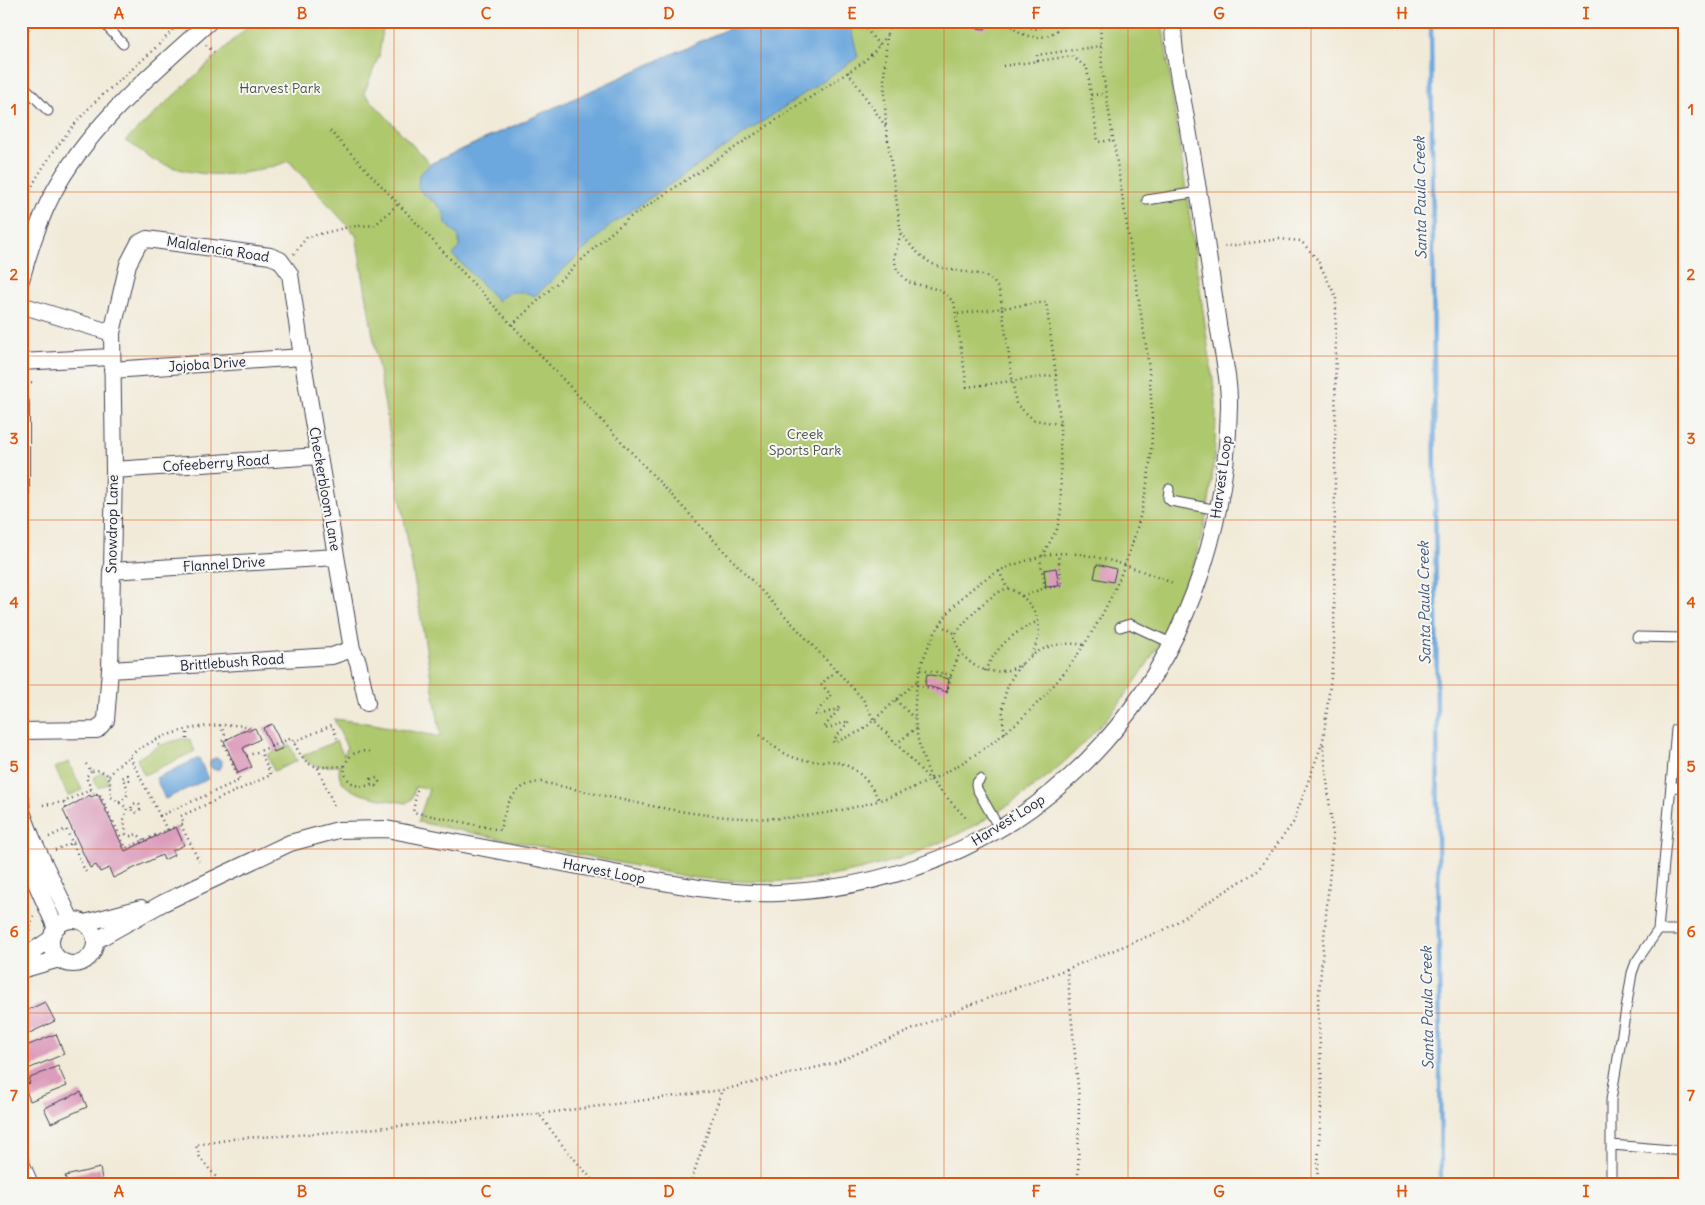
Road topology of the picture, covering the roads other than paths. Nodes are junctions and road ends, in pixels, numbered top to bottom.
1 (102, 21) edge
2 (210, 21) edge
3 (1173, 21) edge
4 (123, 44) dead end
5 (21, 83) edge
6 (48, 111) dead end
7 (1199, 192) junction
8 (1147, 200) dead end
9 (140, 243) joint
10 (288, 270) joint
11 (21, 280) edge
12 (21, 305) edge
13 (112, 333) junction
14 (302, 357) junction
15 (21, 362) edge
16 (111, 363) junction
17 (21, 403) edge
18 (319, 456) junction
19 (114, 470) junction
20 (1169, 489) dead end
21 (21, 503) edge
22 (1218, 510) junction
23 (336, 556) junction
24 (111, 571) junction
25 (1120, 627) dead end
26 (1637, 637) dead end
27 (1684, 638) edge
28 (1173, 644) junction
29 (352, 649) junction
30 (110, 670) junction
31 (367, 703) dead end
32 (21, 731) edge
33 (1684, 733) edge
34 (980, 779) dead end
35 (1684, 786) edge
36 (1672, 788) junction
37 (21, 801) edge
38 (999, 828) junction
39 (21, 849) edge
40 (163, 902) junction
41 (78, 922) junction
42 (1658, 930) junction
43 (1684, 930) edge
44 (53, 933) junction
45 (95, 941) junction
46 (21, 959) edge
47 (59, 959) junction
48 (21, 970) edge
49 (1612, 1145) junction
50 (1684, 1151) edge
51 (21, 1164) edge
52 (30, 1184) edge
53 (1611, 1184) edge

1 - 4 lane
2 - 11 street
3 - 7 street, Harvest Loop
5 - 6 lane
7 - 8 lane
7 - 22 street, Harvest Loop
9 - 10 street, Malalencia Road
9 - 13 street, Snowdrop Lane
10 - 14 street, Checkerbloom Lane
12 - 13 street
13 - 16 street, Snowdrop Lane
14 - 16 street, Jojoba Drive
14 - 18 street, Checkerbloom Lane
15 - 16 street, Jojoba Drive
16 - 19 street, Snowdrop Lane
17 - 21 street
18 - 19 street, Cofeeberry Road
18 - 23 street, Checkerbloom Lane
19 - 24 street, Snowdrop Lane
20 - 22 lane
22 - 28 street, Harvest Loop
23 - 24 street, Flannel Drive
23 - 29 street, Checkerbloom Lane
24 - 30 street, Snowdrop Lane
25 - 28 lane
26 - 27 lane
28 - 38 street, Harvest Loop
29 - 30 street, Brittlebush Road
29 - 31 street, Checkerbloom Lane
30 - 32 street, Snowdrop Lane
33 - 36 lane
34 - 38 lane
35 - 36 lane
36 - 42 lane
37 - 41 street
38 - 40 street, Harvest Loop
39 - 44 street
40 - 41 street, Harvest Loop
40 - 45 street, Harvest Loop
41 - 44 street
41 - 45 street
42 - 43 lane
42 - 49 lane
44 - 46 street
44 - 47 street
45 - 47 street
47 - 48 street
49 - 50 lane
49 - 53 lane
51 - 52 street

